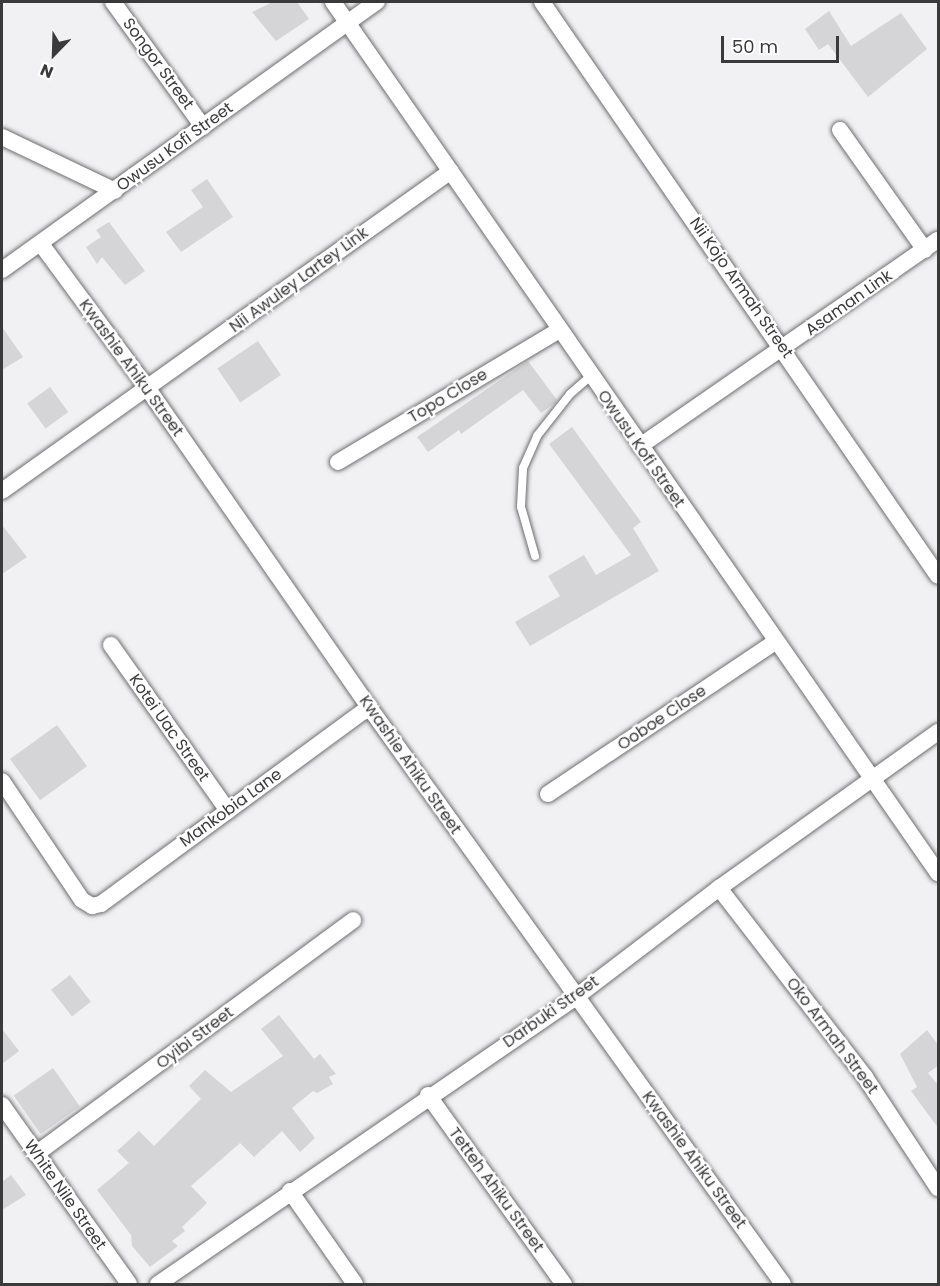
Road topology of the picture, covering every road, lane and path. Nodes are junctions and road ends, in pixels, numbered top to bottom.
1 (113, 2) edge
2 (333, 2) edge
3 (377, 2) edge
4 (542, 2) edge
5 (348, 22) junction
6 (203, 127) junction
7 (840, 130) dead end
8 (2, 137) edge
9 (451, 171) junction
10 (115, 191) junction
11 (41, 244) junction
12 (933, 249) edge
13 (2, 270) edge
14 (559, 330) junction
15 (783, 348) junction
16 (591, 376) junction
17 (148, 389) junction
18 (640, 446) junction
19 (338, 462) dead end
20 (2, 491) edge
21 (535, 556) dead end
22 (939, 576) edge
23 (775, 642) junction
24 (111, 645) dead end
25 (369, 707) junction
26 (939, 732) edge
27 (873, 778) junction
28 (2, 781) edge
29 (548, 794) dead end
30 (228, 811) junction
31 (939, 873) edge
32 (719, 888) junction
33 (353, 920) dead end
34 (576, 997) junction
35 (428, 1095) junction
36 (2, 1105) edge
37 (36, 1154) junction
38 (939, 1188) edge
39 (290, 1191) junction
40 (129, 1284) edge
41 (158, 1284) edge
42 (356, 1284) edge
43 (564, 1284) edge
44 (783, 1284) edge

1 - 6 street, Songor Street
2 - 5 street, Owusu Kofi Street
3 - 5 street, Owusu Kofi Street
4 - 15 street, Nii Kojo Armah Street
5 - 6 street, Owusu Kofi Street
5 - 9 street, Owusu Kofi Street
6 - 10 street, Owusu Kofi Street
7 - 12 street
8 - 10 street
9 - 14 street, Owusu Kofi Street
9 - 17 street, Nii Awuley Lartey Link
10 - 11 street, Owusu Kofi Street
11 - 13 street, Owusu Kofi Street
11 - 17 street, Kwashie Ahiku Street
12 - 15 street, Asaman Link
14 - 16 street, Owusu Kofi Street
14 - 19 street, Topo Close
15 - 18 street, Asaman Link
15 - 22 street, Nii Kojo Armah Street
16 - 18 street, Owusu Kofi Street
16 - 21 lane
17 - 20 street, Nii Awuley Lartey Link
17 - 25 street, Kwashie Ahiku Street
18 - 23 street, Owusu Kofi Street
23 - 27 street, Owusu Kofi Street
23 - 29 street, Ooboe Close
24 - 30 street, Kotei Uac Street
25 - 30 street, Mankobia Lane
25 - 34 street, Kwashie Ahiku Street
26 - 27 street, Darbuki Street
27 - 31 street, Owusu Kofi Street
27 - 32 street, Darbuki Street
28 - 30 street, Mankobia Lane
32 - 34 street, Darbuki Street
32 - 38 street, Oko Armah Street
33 - 37 street, Oyibi Street
34 - 35 street, Darbuki Street
34 - 44 street, Kwashie Ahiku Street
35 - 39 street, Darbuki Street
35 - 43 street, Tetteh Ahiku Street
36 - 37 street, White Nile Street
37 - 40 street, White Nile Street
39 - 41 street, Darbuki Street
39 - 42 street

